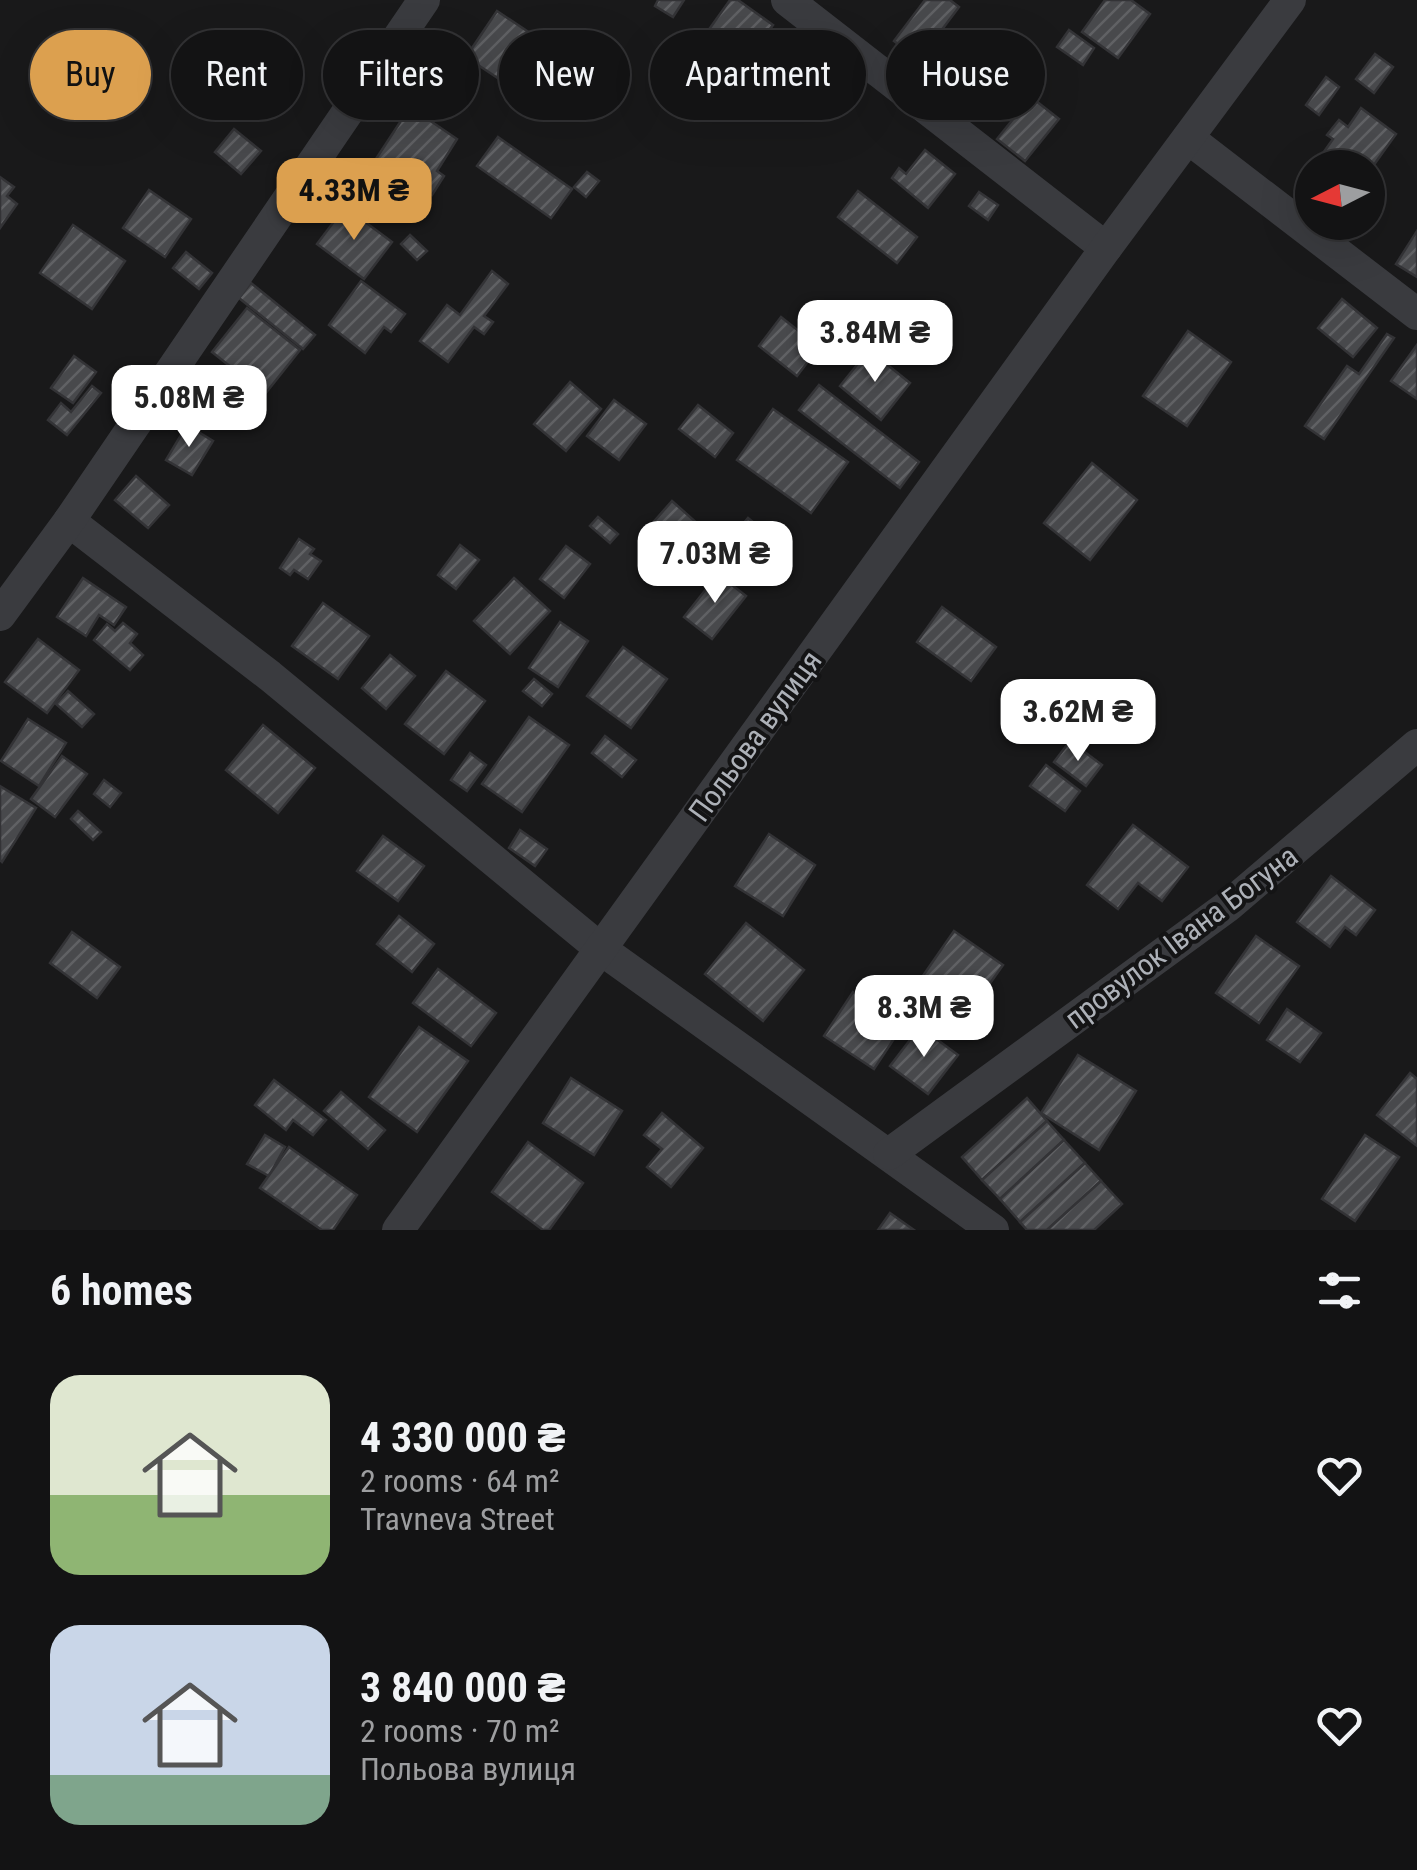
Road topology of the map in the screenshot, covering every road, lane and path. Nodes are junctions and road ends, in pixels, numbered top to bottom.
1 (424, 0) edge
2 (787, 0) edge
3 (1290, 0) edge
4 (1188, 138) junction
5 (1106, 248) junction
6 (1417, 314) edge
7 (68, 521) junction
8 (0, 616) edge
9 (1417, 745) edge
10 (602, 950) junction
11 (889, 1154) junction
12 (398, 1230) edge
13 (993, 1230) edge

1 - 7 street
2 - 5 street
3 - 4 street, Польова вулиця
4 - 5 street, Польова вулиця
4 - 6 street
5 - 10 street, Польова вулиця
7 - 8 street
7 - 10 street
9 - 11 street, провулок Івана Богуна
10 - 11 street
10 - 12 street, Польова вулиця
11 - 13 street

